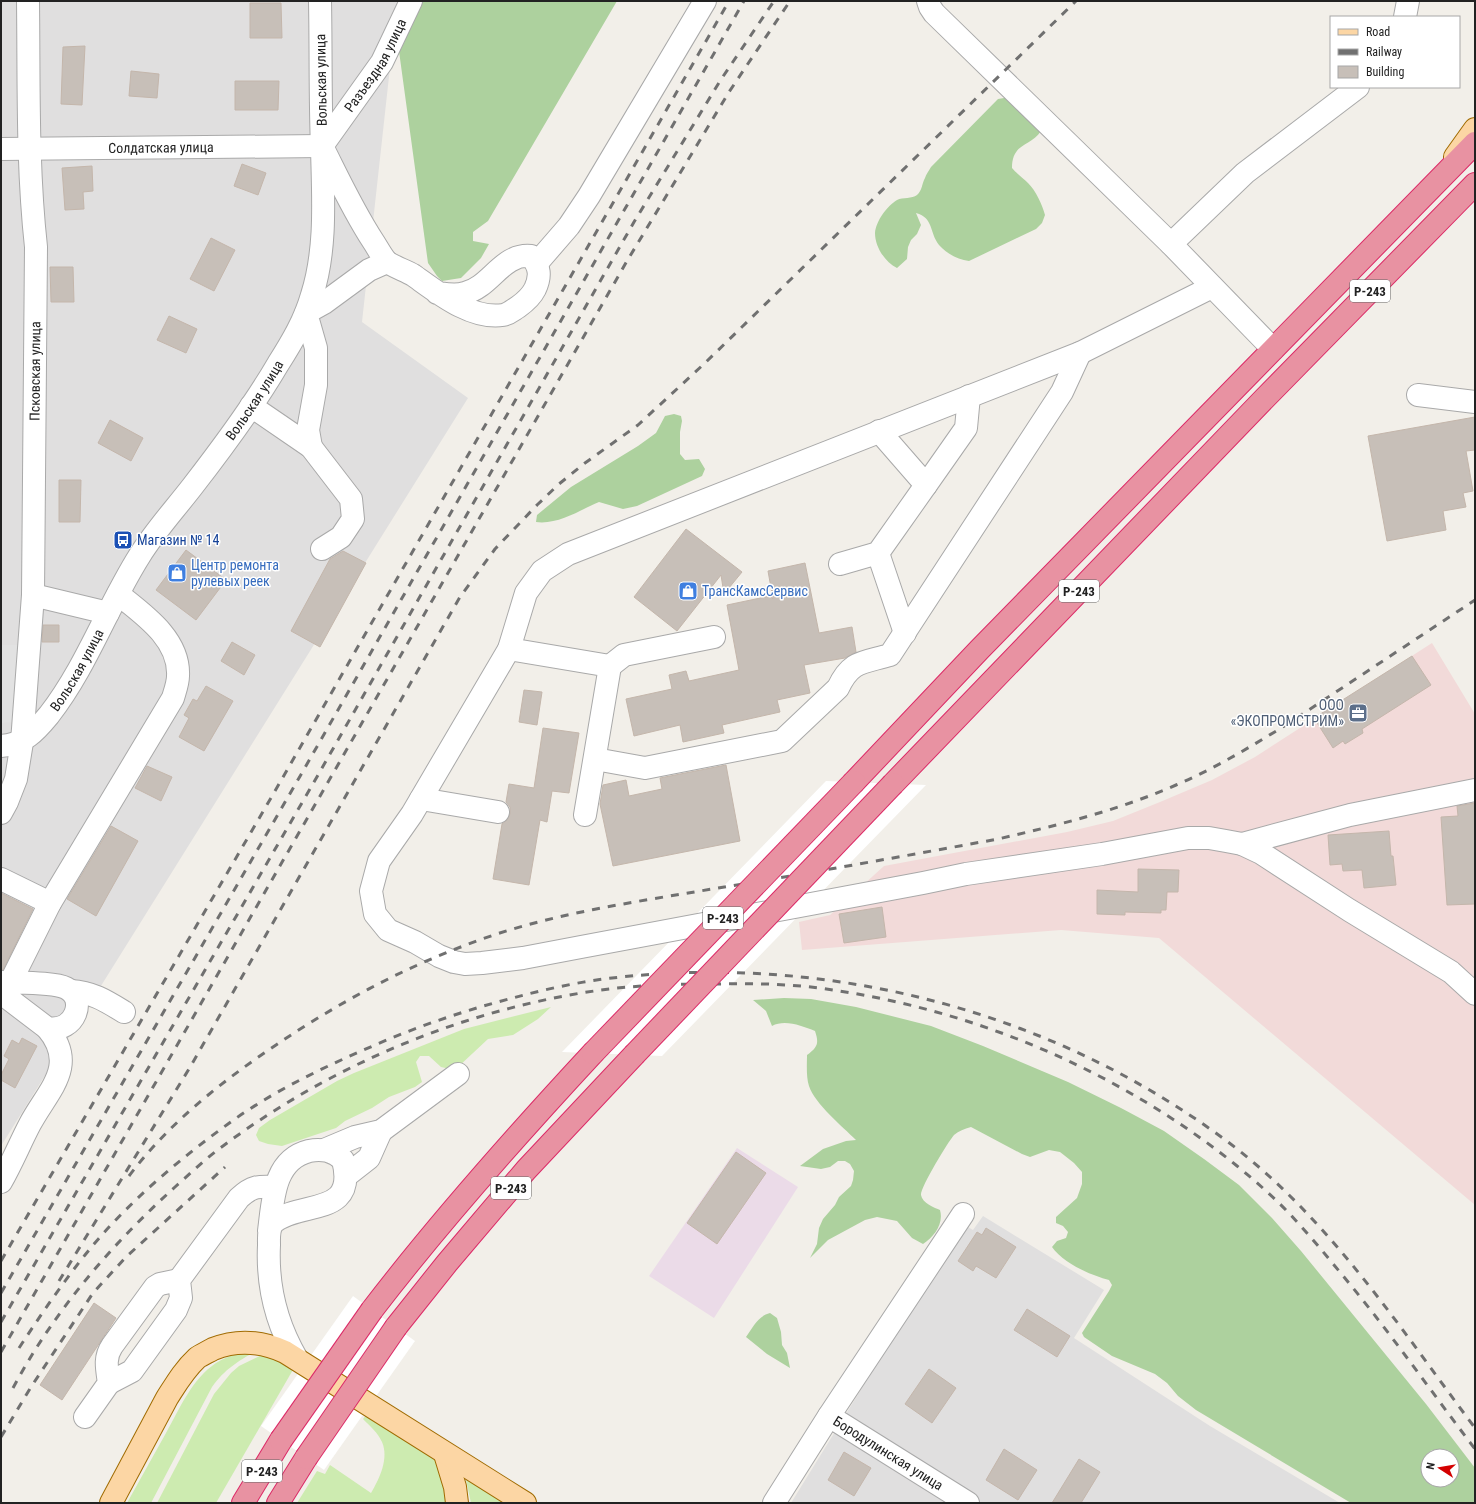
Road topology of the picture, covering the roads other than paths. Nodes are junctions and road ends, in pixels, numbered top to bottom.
1 (28, 1) edge
2 (320, 1) edge
3 (410, 1) edge
4 (705, 1) edge
5 (928, 1) edge
6 (1408, 1) edge
7 (1405, 16) edge
8 (1357, 88) edge
9 (1475, 129) edge
10 (1475, 143) edge
11 (322, 146) junction
12 (1, 149) edge
13 (29, 149) junction
14 (1439, 180) junction
15 (1475, 184) edge
16 (1171, 244) junction
17 (387, 262) junction
18 (537, 263) junction
19 (1212, 287) junction
20 (437, 293) junction
21 (306, 313) junction
22 (1273, 349) junction
23 (1080, 353) junction
24 (1418, 395) dead end
25 (969, 396) junction
26 (1475, 402) edge
27 (251, 406) junction
28 (880, 431) junction
29 (311, 447) junction
30 (926, 484) junction
31 (322, 549) dead end
32 (878, 553) junction
33 (840, 564) dead end
34 (33, 595) junction
35 (113, 603) junction
36 (905, 633) junction
37 (714, 637) dead end
38 (509, 650) junction
39 (610, 666) junction
40 (22, 742) junction
41 (1, 746) edge
42 (595, 760) junction
43 (1475, 790) edge
44 (421, 799) junction
45 (498, 812) dead end
46 (1, 813) edge
47 (585, 816) dead end
48 (1242, 844) junction
49 (1, 879) edge
50 (50, 903) junction
51 (4, 986) edge
52 (71, 991) junction
53 (1475, 994) edge
54 (124, 1012) dead end
55 (47, 1028) junction
56 (458, 1074) dead end
57 (381, 1131) junction
58 (324, 1150) junction
59 (346, 1176) junction
60 (1, 1182) edge
61 (275, 1187) junction
62 (963, 1214) dead end
63 (269, 1231) junction
64 (179, 1280) junction
65 (297, 1359) junction
66 (109, 1383) junction
67 (829, 1416) junction
68 (85, 1417) dead end
69 (445, 1454) junction
70 (111, 1503) edge
71 (243, 1503) edge
72 (278, 1503) edge
73 (457, 1503) edge
74 (525, 1503) edge
75 (774, 1503) edge
76 (968, 1503) edge

1 - 13 street, Псковская улица
2 - 11 street, Вольская улица
3 - 11 street, Разъездная улица
4 - 18 street
5 - 16 street
6 - 7 street
8 - 16 street
9 - 14 main road
10 - 14 highway, Р-243
11 - 13 street, Солдатская улица
11 - 17 street
11 - 21 street, Вольская улица
12 - 13 street, Солдатская улица
13 - 34 street, Псковская улица
14 - 22 highway, Р-243
15 - 72 highway, Р-243, bridge
16 - 19 street
17 - 20 street
17 - 21 street
18 - 20 street
18 - 20 street
19 - 22 street
19 - 23 street
21 - 27 street, Вольская улица
21 - 29 street
22 - 71 highway, Р-243, bridge
23 - 25 street
23 - 36 street
24 - 26 street
25 - 28 street
25 - 30 street
27 - 29 street
27 - 35 street, Вольская улица
28 - 30 street
28 - 38 street
29 - 31 street
30 - 32 street
32 - 33 street
32 - 36 street
34 - 35 street
34 - 40 street, Псковская улица
35 - 40 street, Вольская улица
35 - 50 street
36 - 42 street
37 - 39 street
38 - 39 street
38 - 44 street
39 - 42 street
40 - 41 street
40 - 46 street, Псковская улица
42 - 47 street
43 - 48 street
44 - 45 street
44 - 48 street
48 - 53 street
49 - 50 street
50 - 51 street
51 - 52 street
51 - 55 street
52 - 54 street
52 - 55 street
55 - 60 street
56 - 57 street
57 - 58 street
57 - 59 street
58 - 59 street
58 - 61 street
59 - 63 street
61 - 63 street
61 - 64 street
62 - 67 street
63 - 65 street
64 - 66 street
64 - 66 street
65 - 69 main road
65 - 70 main road
66 - 68 street
67 - 75 street
67 - 76 street, Бородулинская улица
69 - 73 main road
69 - 74 main road

